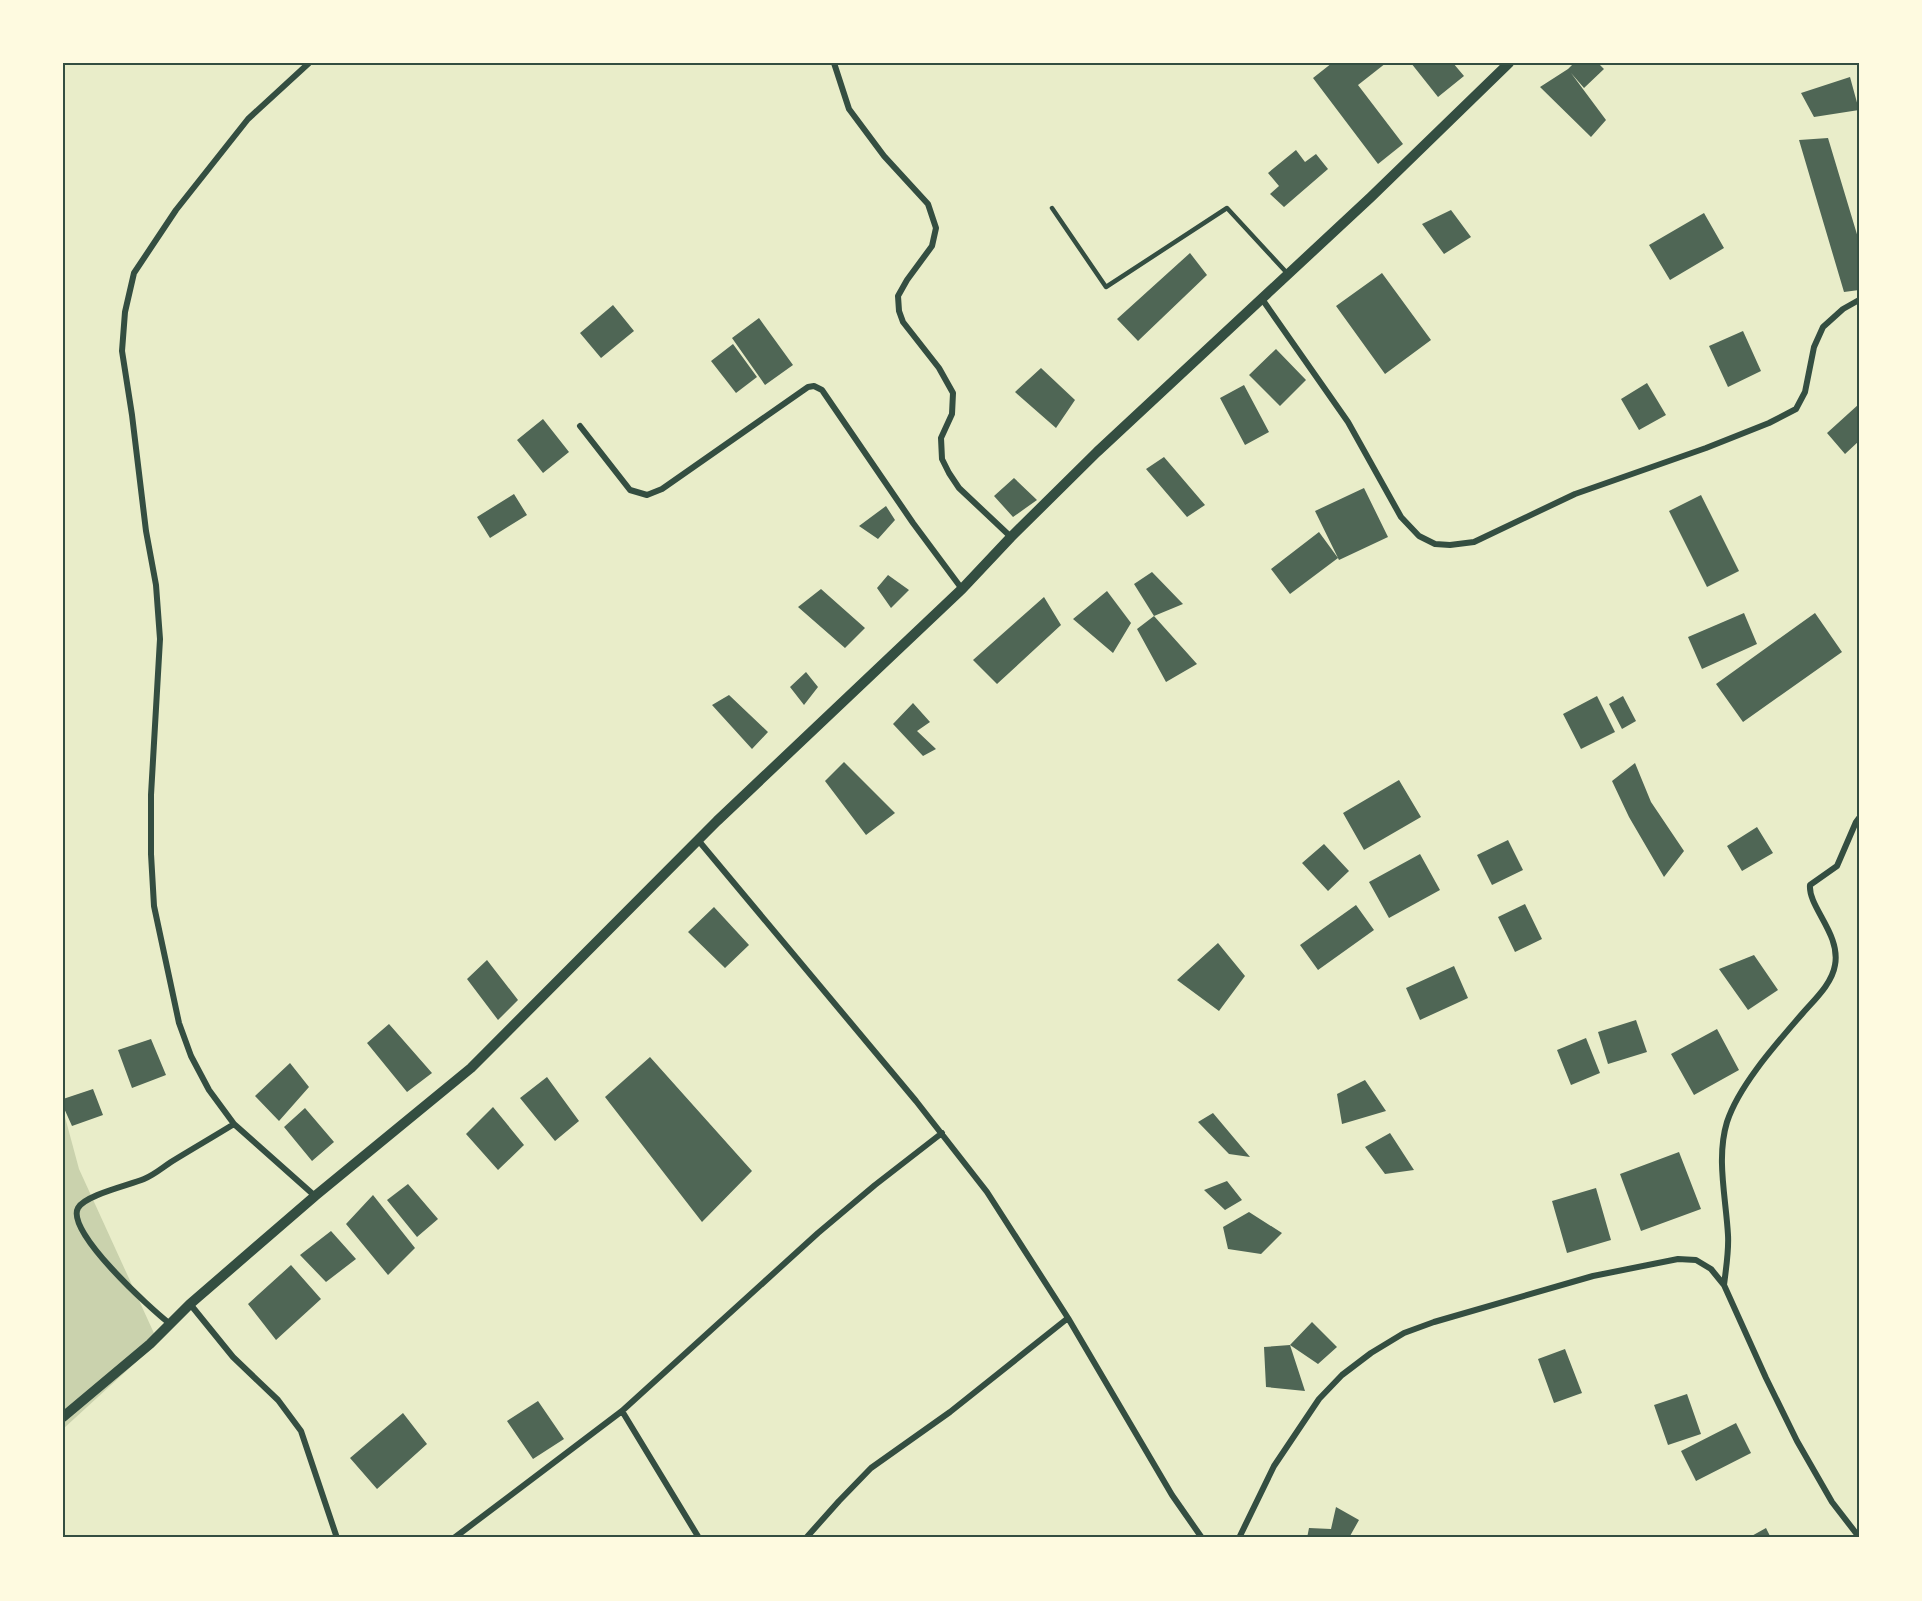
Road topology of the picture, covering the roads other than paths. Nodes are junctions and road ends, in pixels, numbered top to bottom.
1 (309, 63) edge
2 (834, 63) edge
3 (1509, 63) edge
4 (1052, 208) dead end
5 (1289, 275) junction
6 (1262, 299) junction
7 (1859, 300) edge
8 (580, 426) dead end
9 (1011, 537) junction
10 (962, 589) junction
11 (1859, 818) edge
12 (698, 840) junction
13 (234, 1124) junction
14 (942, 1133) junction
15 (315, 1196) junction
16 (1724, 1285) junction
17 (190, 1304) junction
18 (1068, 1318) junction
19 (168, 1323) junction
20 (622, 1411) junction
21 (63, 1417) edge
22 (1859, 1537) edge
23 (337, 1538) edge
24 (454, 1538) edge
25 (699, 1538) edge
26 (806, 1538) edge
27 (1202, 1538) edge
28 (1239, 1538) edge

1 - 13 street
2 - 9 street
3 - 5 street
4 - 5 lane
5 - 6 street
6 - 7 street
6 - 9 street
8 - 10 street
9 - 10 street
10 - 12 street
11 - 16 street
12 - 14 street
12 - 15 street
13 - 15 street
13 - 19 street
14 - 18 street
14 - 20 street
15 - 17 street
16 - 22 street
16 - 28 street
17 - 19 street
17 - 23 street
18 - 26 street
18 - 27 street
19 - 21 street
20 - 24 street
20 - 25 street

